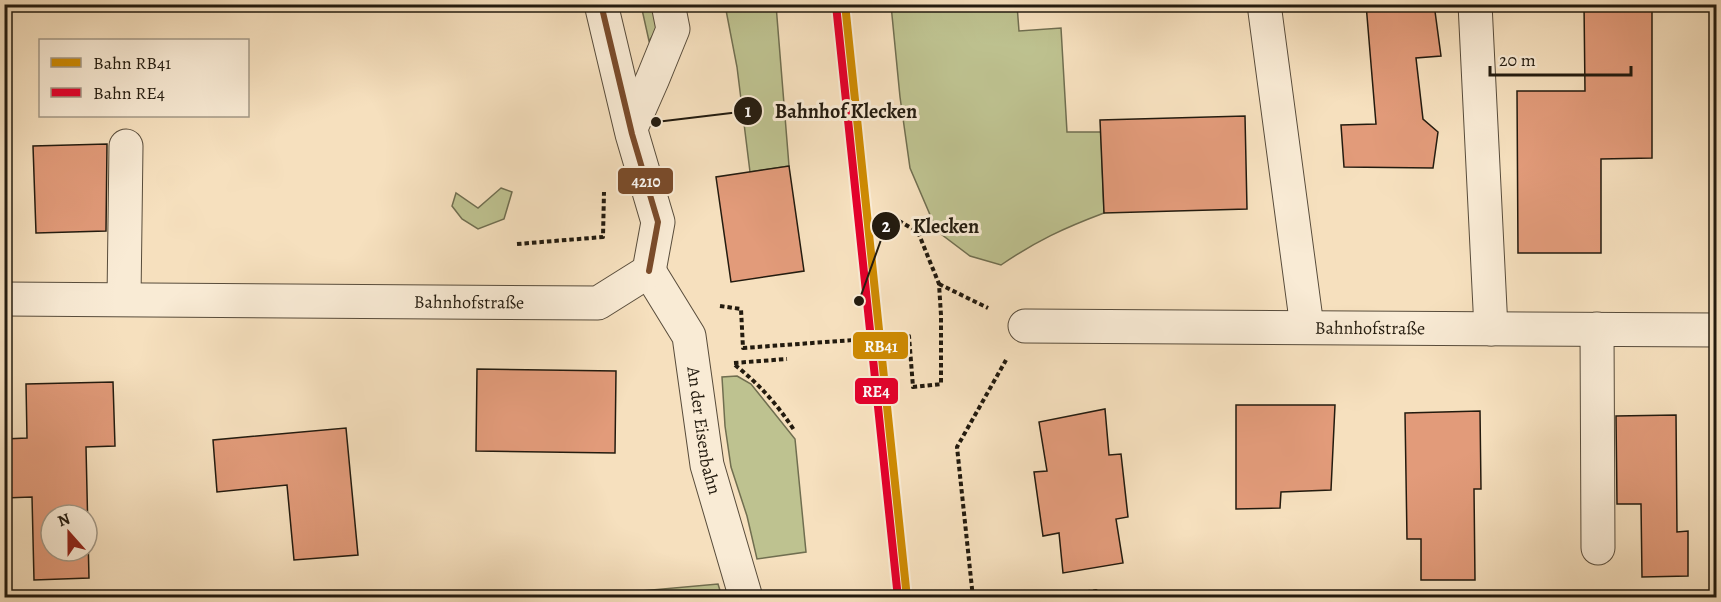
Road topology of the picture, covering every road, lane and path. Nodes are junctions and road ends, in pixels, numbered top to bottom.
1 (601, 4) edge
2 (668, 4) edge
3 (1264, 4) edge
4 (1475, 4) edge
5 (631, 128) junction
6 (126, 146) dead end
7 (604, 190) dead end
8 (899, 221) dead end
9 (517, 244) dead end
10 (649, 271) junction
11 (939, 284) junction
12 (4, 299) edge
13 (123, 299) junction
14 (741, 309) dead end
15 (1025, 326) junction
16 (1307, 327) junction
17 (1491, 329) junction
18 (1597, 329) junction
19 (1716, 330) edge
20 (787, 359) dead end
21 (732, 363) junction
22 (726, 364) dead end
23 (794, 430) dead end
24 (1598, 548) dead end
25 (746, 597) edge
26 (973, 597) edge
27 (1041, 597) edge
28 (1096, 597) edge

1 - 5 street
2 - 5 street
3 - 16 street
4 - 17 street
5 - 10 street
6 - 13 street
7 - 9 path
8 - 11 path
10 - 13 street, Bahnhofstraße
10 - 25 street, An der Eisenbahn
11 - 14 path
11 - 15 path
12 - 13 street, Bahnhofstraße
15 - 16 street, Bahnhofstraße
15 - 26 path
16 - 17 street, Bahnhofstraße
17 - 18 street, Bahnhofstraße
18 - 19 street, Bahnhofstraße
18 - 24 street
20 - 21 path
21 - 22 path
21 - 23 path
27 - 28 path

